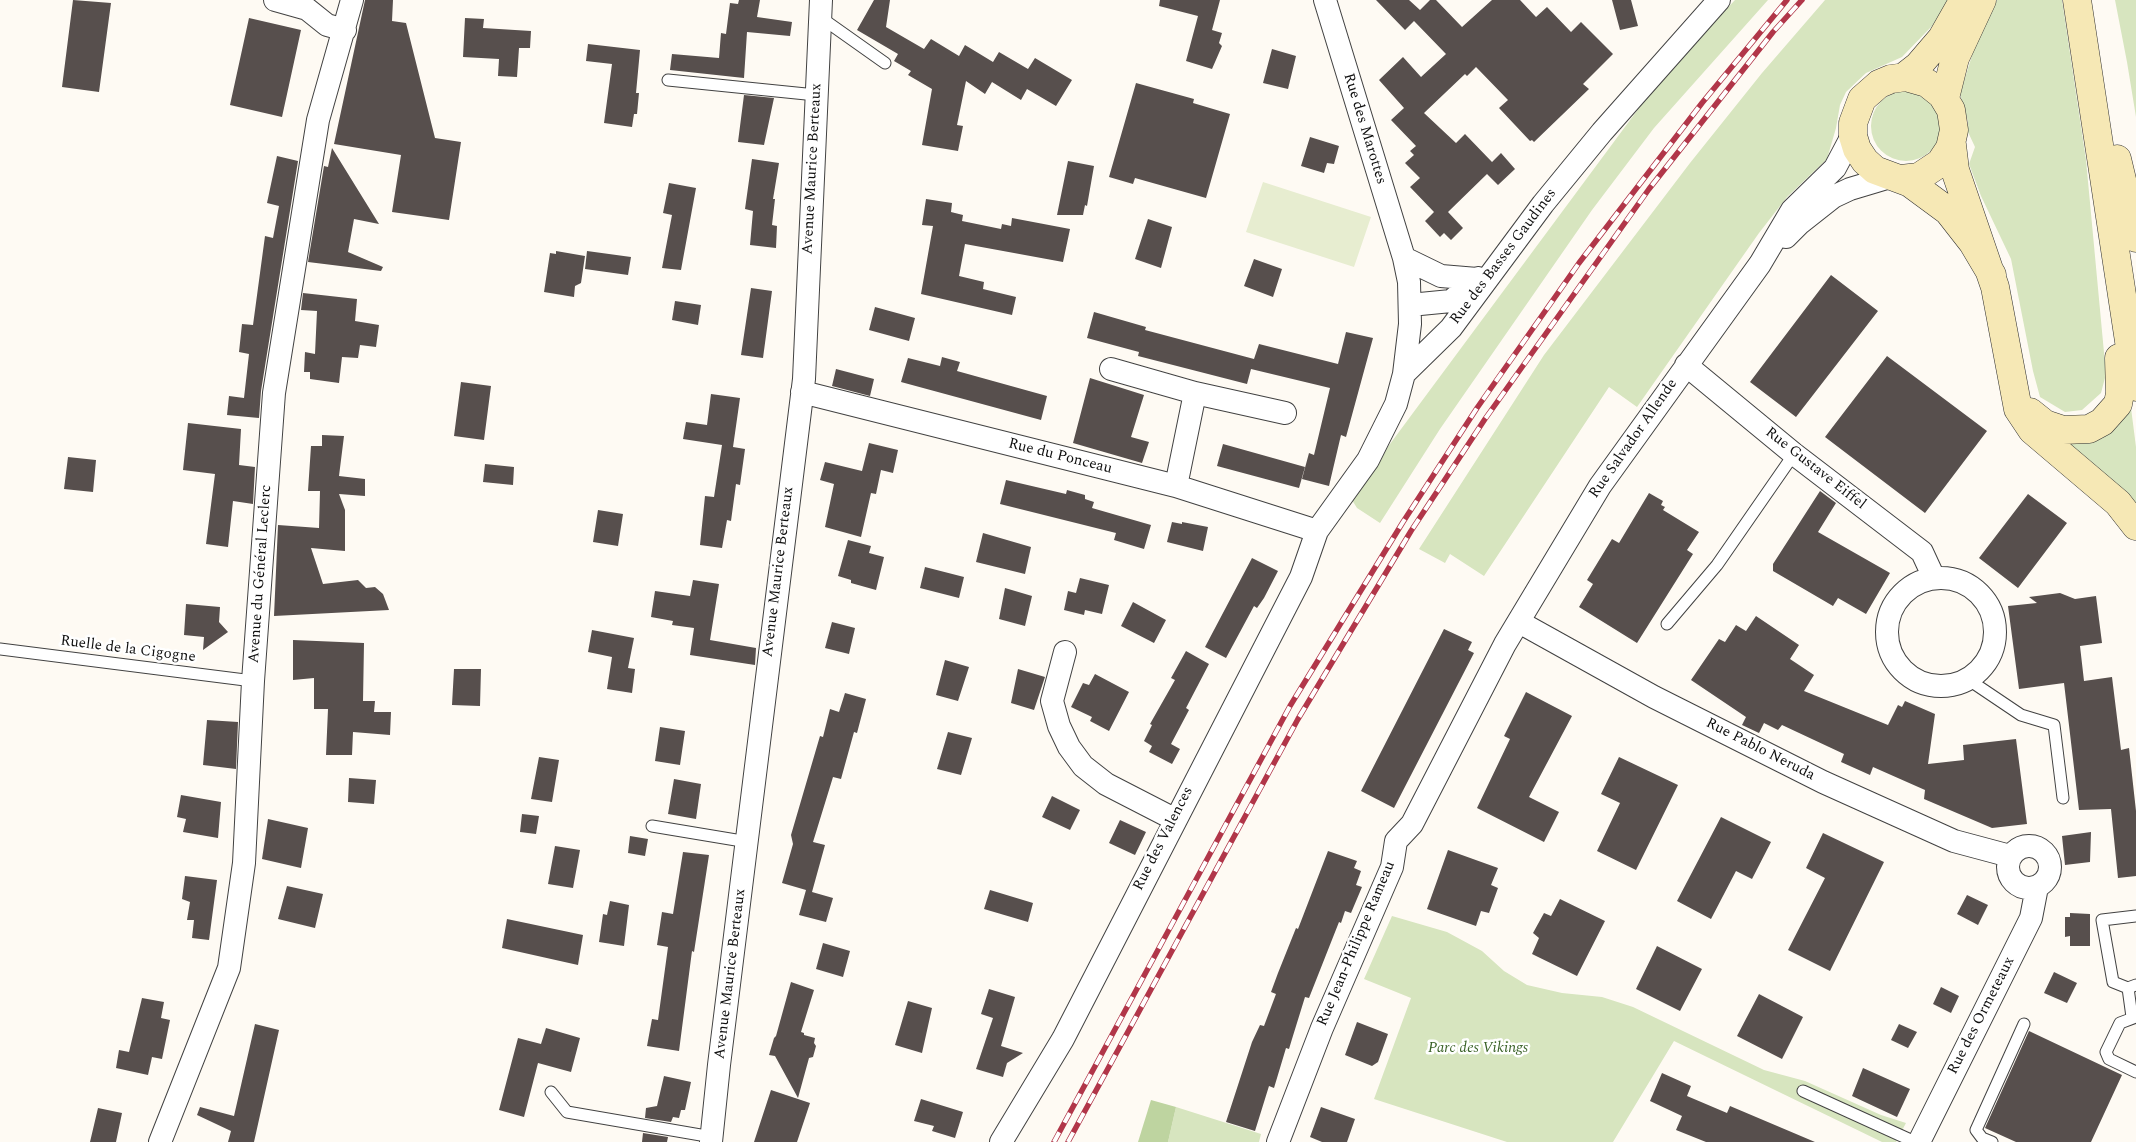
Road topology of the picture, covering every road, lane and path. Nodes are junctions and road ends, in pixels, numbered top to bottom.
1 (275, 0) edge
2 (352, 0) edge
3 (1324, 0) edge
4 (1719, 0) edge
5 (1963, 0) edge
6 (1982, 0) edge
7 (2077, 0) edge
8 (2093, 0) edge
9 (820, 8) edge
10 (345, 30) junction
11 (885, 62) dead end
12 (1904, 77) junction
13 (668, 80) dead end
14 (816, 95) junction
15 (1945, 98) junction
16 (1853, 134) junction
17 (1952, 144) junction
18 (2118, 158) junction
19 (1895, 178) junction
20 (2110, 224) junction
21 (2136, 238) edge
22 (1404, 258) junction
23 (1760, 264) junction
24 (1495, 266) junction
25 (1992, 275) junction
26 (1476, 279) junction
27 (2136, 284) edge
28 (1410, 314) junction
29 (1451, 328) junction
30 (1686, 365) junction
31 (1111, 369) dead end
32 (1404, 374) junction
33 (2136, 387) edge
34 (2014, 388) junction
35 (802, 392) junction
36 (1195, 393) junction
37 (1285, 413) dead end
38 (1794, 454) junction
39 (1176, 486) junction
40 (2136, 526) edge
41 (1317, 531) junction
42 (1934, 578) junction
43 (1519, 622) junction
44 (1667, 624) dead end
45 (0, 649) edge
46 (1065, 652) dead end
47 (1968, 680) junction
48 (253, 681) junction
49 (2063, 798) dead end
50 (1174, 819) junction
51 (652, 826) dead end
52 (748, 842) junction
53 (2010, 856) junction
54 (2037, 887) junction
55 (2136, 916) edge
56 (2132, 986) edge
57 (2134, 1017) edge
58 (2024, 1024) dead end
59 (2136, 1072) edge
60 (1802, 1091) dead end
61 (550, 1092) dead end
62 (712, 1140) edge
63 (160, 1142) edge
64 (1001, 1142) edge
65 (1278, 1142) edge
66 (1917, 1142) edge
67 (1992, 1142) edge

1 - 10 street
2 - 10 street, Avenue du Général Leclerc
3 - 22 street, Rue des Marottes
4 - 24 street, Rue des Basses Gaudines
5 - 12 main road
6 - 15 main road
7 - 20 main road
8 - 18 main road
9 - 11 lane
9 - 14 street, Avenue Maurice Berteaux
10 - 48 street, Avenue du Général Leclerc
12 - 15 main road
12 - 16 main road
13 - 14 lane
14 - 35 street, Avenue Maurice Berteaux
15 - 17 main road
16 - 19 main road
16 - 23 street, Rue Salvador Allende
17 - 19 main road
17 - 25 main road
18 - 21 main road
18 - 27 main road
19 - 23 street, Rue Salvador Allende
19 - 25 main road
20 - 33 main road
20 - 34 main road
22 - 26 street
22 - 28 street, Rue des Marottes
23 - 30 street, Rue Salvador Allende
24 - 26 street
24 - 29 street, Rue des Basses Gaudines
25 - 34 main road
26 - 28 street
28 - 29 street
28 - 32 street, Rue des Marottes
29 - 32 street, Rue des Basses Gaudines
30 - 38 street, Rue Gustave Eiffel
30 - 43 street, Rue Salvador Allende
31 - 36 street
32 - 41 street
34 - 40 main road
35 - 39 street, Rue du Ponceau
35 - 52 street, Avenue Maurice Berteaux
36 - 37 street
36 - 39 street
38 - 42 street, Rue Gustave Eiffel
38 - 44 lane
39 - 41 street, Rue du Ponceau
41 - 50 street, Rue des Valences
42 - 47 street
42 - 47 street
43 - 53 street, Rue Pablo Neruda
43 - 65 street, Rue Jean-Philippe Rameau
45 - 48 lane, Ruelle de la Cigogne
46 - 50 street
47 - 49 lane
48 - 63 street, Avenue du Général Leclerc
50 - 64 street, Rue des Valences
51 - 52 lane
52 - 62 street, Avenue Maurice Berteaux
53 - 54 street
53 - 54 street
54 - 66 street, Rue des Ormeteaux
55 - 56 lane
56 - 57 lane
57 - 59 lane
58 - 67 lane
60 - 66 lane
61 - 62 lane

